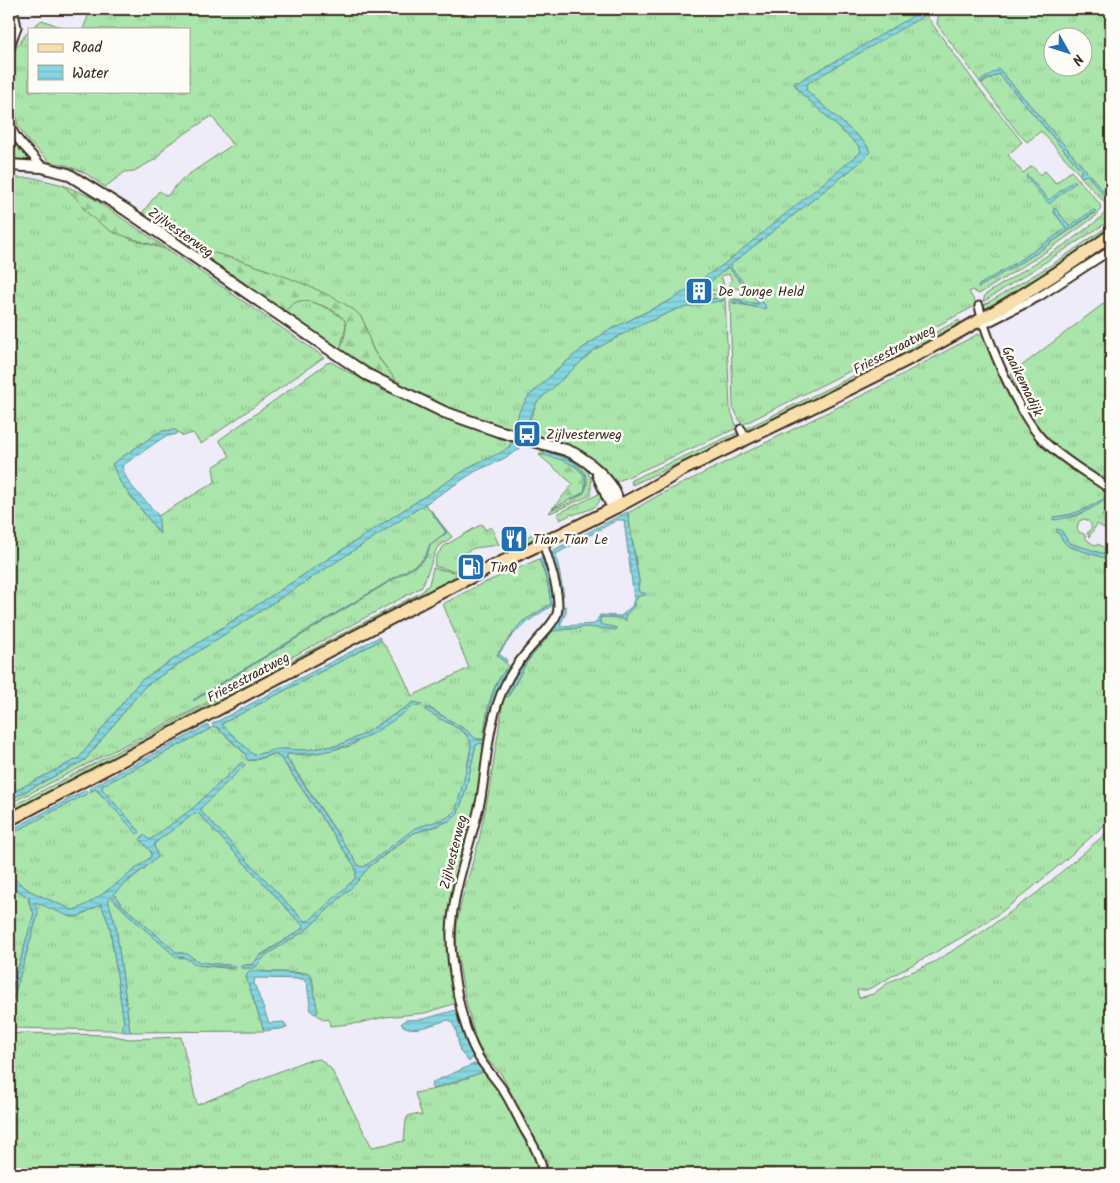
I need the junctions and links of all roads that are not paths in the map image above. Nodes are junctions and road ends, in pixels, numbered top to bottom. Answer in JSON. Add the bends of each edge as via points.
{"nodes":[{"id":1,"x":14,"y":9,"type":"edge"},
{"id":2,"x":9,"y":50,"type":"edge"},
{"id":3,"x":9,"y":119,"type":"edge"},
{"id":4,"x":9,"y":129,"type":"edge"},
{"id":5,"x":13,"y":140,"type":"edge"},
{"id":6,"x":9,"y":165,"type":"edge"},
{"id":7,"x":42,"y":167,"type":"junction"},
{"id":8,"x":1111,"y":235,"type":"edge"},
{"id":9,"x":1111,"y":250,"type":"edge"},
{"id":10,"x":979,"y":306,"type":"dead end"},
{"id":11,"x":983,"y":322,"type":"junction"},
{"id":12,"x":1111,"y":490,"type":"edge"},
{"id":13,"x":615,"y":503,"type":"junction"},
{"id":14,"x":542,"y":540,"type":"junction"},
{"id":15,"x":9,"y":820,"type":"edge"},
{"id":16,"x":543,"y":1174,"type":"edge"}],
"edges":[{"from":1,"to":2,"type":"street","via":[[17,27]]},
{"from":3,"to":4,"type":"street"},
{"from":4,"to":5,"type":"street"},
{"from":5,"to":7,"type":"street","via":[[35,157]]},
{"from":6,"to":7,"type":"main road","name":"Zijlvesterweg"},
{"from":7,"to":13,"type":"main road","name":"Zijlvesterweg","via":[[68,174],[126,210],[366,374],[470,422],[575,453],[608,481]]},
{"from":8,"to":11,"type":"main road","name":"Friesestraatweg"},
{"from":9,"to":11,"type":"street","name":"Friesestraatweg","via":[[1034,299]]},
{"from":10,"to":11,"type":"street","name":"Gaaikemadijk"},
{"from":11,"to":12,"type":"street","name":"Gaaikemadijk","via":[[1008,383],[1034,431]]},
{"from":11,"to":13,"type":"main road","name":"Friesestraatweg","via":[[890,369],[743,434],[680,472]]},
{"from":13,"to":14,"type":"main road","name":"Friesestraatweg"},
{"from":14,"to":15,"type":"main road","name":"Friesestraatweg"},
{"from":14,"to":16,"type":"street","name":"Zijlvesterweg","via":[[555,586],[556,615],[522,658],[499,698],[451,930],[459,1000],[469,1034],[480,1059],[502,1088],[538,1152]]}]}
